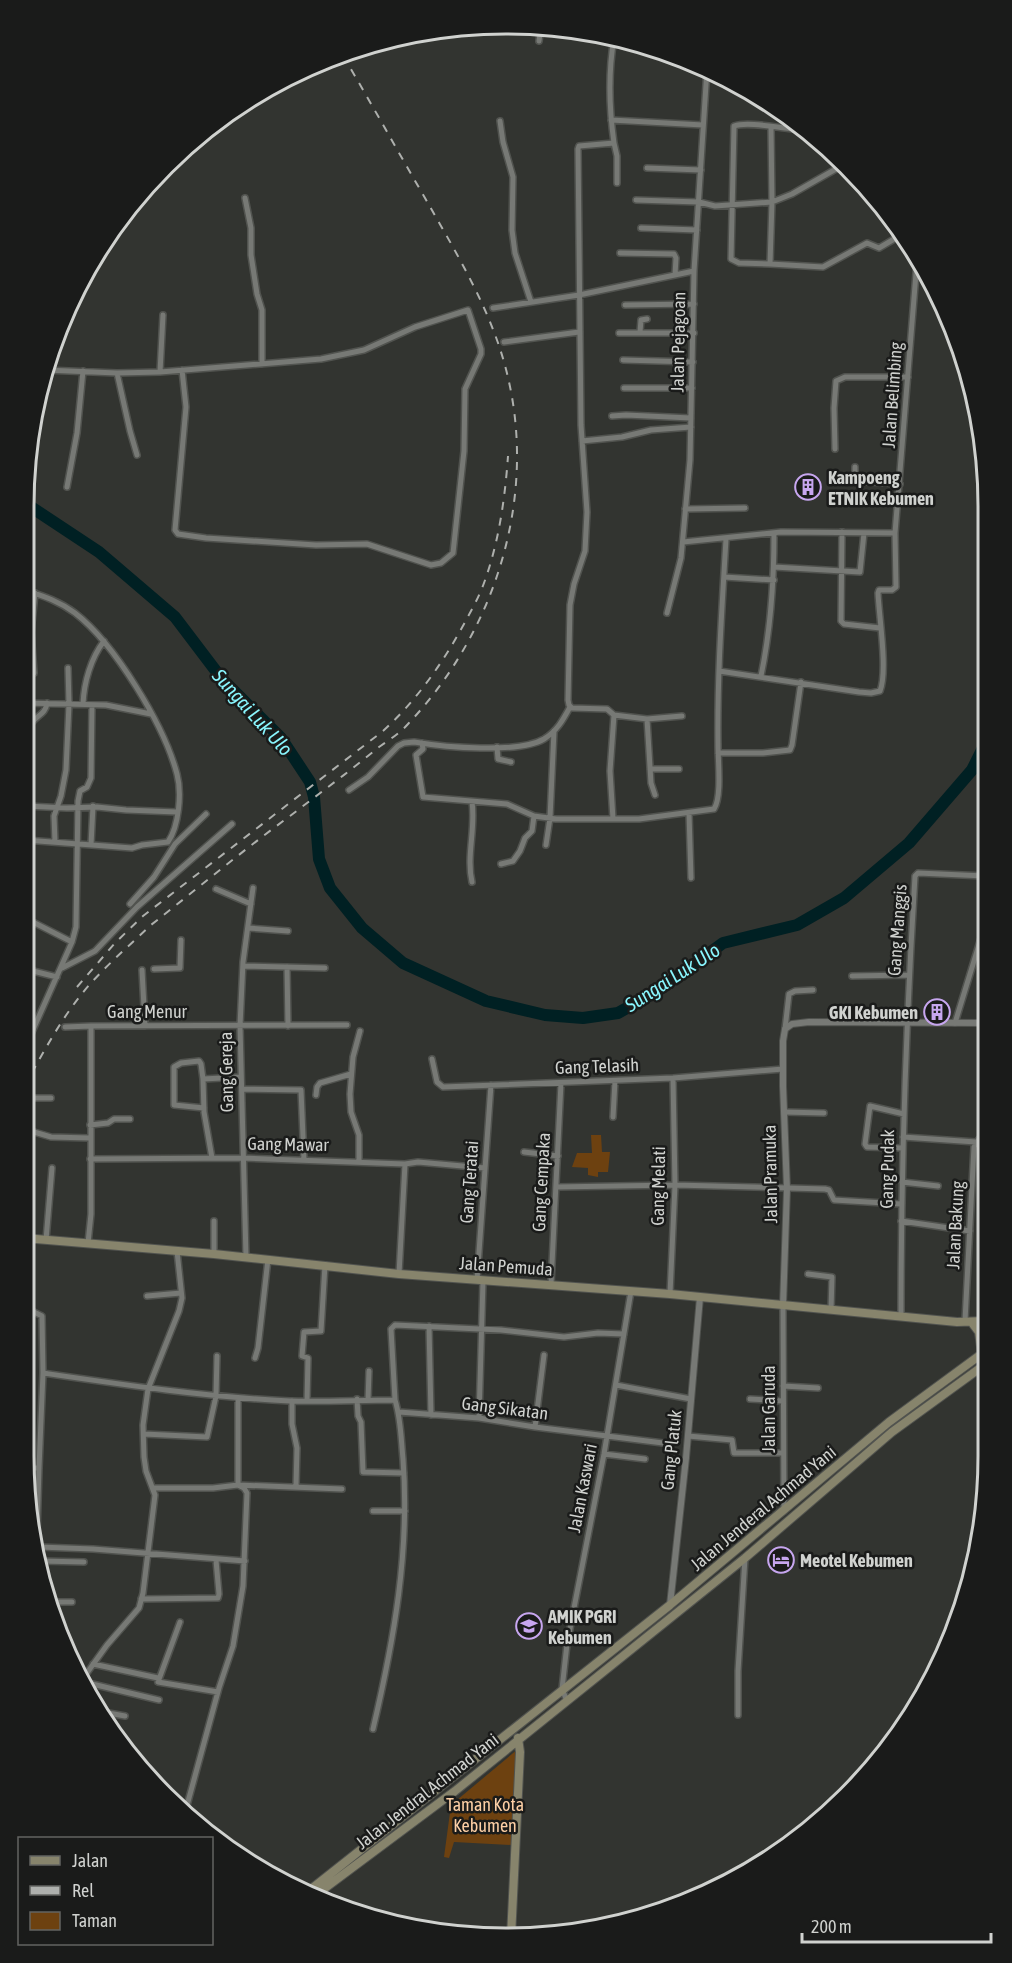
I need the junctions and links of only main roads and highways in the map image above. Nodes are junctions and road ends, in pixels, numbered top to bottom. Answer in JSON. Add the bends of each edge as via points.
{"nodes":[{"id":1,"x":34,"y":1239,"type":"edge"},
{"id":2,"x":965,"y":1322,"type":"junction"},
{"id":3,"x":978,"y":1322,"type":"edge"},
{"id":4,"x":978,"y":1331,"type":"edge"},
{"id":5,"x":978,"y":1356,"type":"edge"},
{"id":6,"x":978,"y":1370,"type":"edge"},
{"id":7,"x":514,"y":1729,"type":"junction"},
{"id":8,"x":527,"y":1734,"type":"joint"},
{"id":9,"x":519,"y":1739,"type":"junction"},
{"id":10,"x":473,"y":1762,"type":"junction"},
{"id":11,"x":479,"y":1772,"type":"junction"},
{"id":12,"x":313,"y":1887,"type":"edge"},
{"id":13,"x":321,"y":1891,"type":"edge"},
{"id":14,"x":511,"y":1928,"type":"edge"}],
"edges":[{"from":1,"to":2,"type":"main road","name":"Jalan Pemuda"},
{"from":2,"to":3,"type":"main road","name":"Jalan Pemuda"},
{"from":2,"to":4,"type":"main road"},
{"from":5,"to":7,"type":"main road","name":"Jalan Jenderal Achmad Yani","via":[[889,1422]]},
{"from":6,"to":8,"type":"main road","name":"Jalan Jenderal Achmad Yani","via":[[892,1432]]},
{"from":7,"to":9,"type":"main road"},
{"from":7,"to":10,"type":"main road","name":"Jalan Jenderal Achmad Yani"},
{"from":8,"to":9,"type":"main road","name":"Jalan Jendral Achmad Yani"},
{"from":9,"to":11,"type":"main road","name":"Jalan Jendral Achmad Yani"},
{"from":9,"to":14,"type":"main road"},
{"from":10,"to":11,"type":"main road"},
{"from":10,"to":12,"type":"main road","name":"Jalan Jenderal Achmad Yani"},
{"from":11,"to":13,"type":"main road","name":"Jalan Jendral Achmad Yani"}]}
